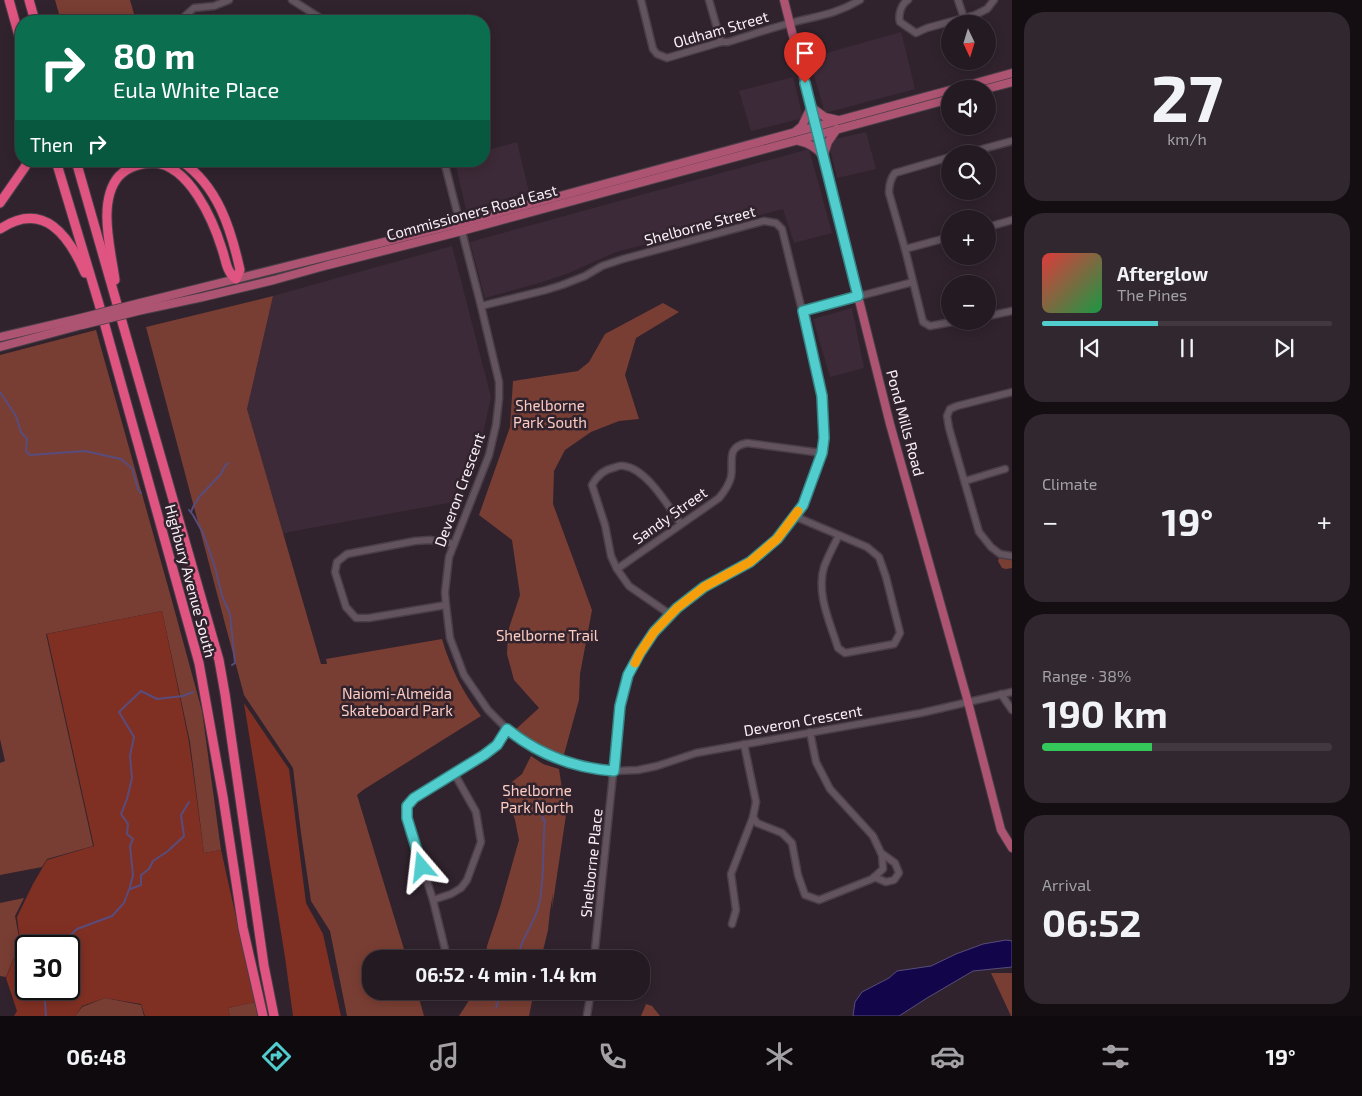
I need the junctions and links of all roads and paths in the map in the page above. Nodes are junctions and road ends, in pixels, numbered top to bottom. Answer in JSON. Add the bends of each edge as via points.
{"nodes":[{"id":1,"x":9,"y":0,"type":"edge"},
{"id":2,"x":29,"y":0,"type":"edge"},
{"id":3,"x":229,"y":0,"type":"edge"},
{"id":4,"x":292,"y":0,"type":"edge"},
{"id":5,"x":641,"y":0,"type":"edge"},
{"id":6,"x":709,"y":0,"type":"edge"},
{"id":7,"x":784,"y":0,"type":"edge"},
{"id":8,"x":860,"y":0,"type":"edge"},
{"id":9,"x":908,"y":0,"type":"edge"},
{"id":10,"x":958,"y":0,"type":"edge"},
{"id":11,"x":994,"y":0,"type":"edge"},
{"id":12,"x":33,"y":15,"type":"edge"},
{"id":13,"x":186,"y":15,"type":"edge"},
{"id":14,"x":316,"y":15,"type":"edge"},
{"id":15,"x":963,"y":15,"type":"edge"},
{"id":16,"x":975,"y":15,"type":"edge"},
{"id":17,"x":15,"y":21,"type":"edge"},
{"id":18,"x":789,"y":23,"type":"junction"},
{"id":19,"x":941,"y":24,"type":"edge"},
{"id":20,"x":721,"y":42,"type":"junction"},
{"id":21,"x":1012,"y":73,"type":"edge"},
{"id":22,"x":987,"y":80,"type":"edge"},
{"id":23,"x":1012,"y":82,"type":"edge"},
{"id":24,"x":996,"y":86,"type":"edge"},
{"id":25,"x":941,"y":92,"type":"edge"},
{"id":26,"x":941,"y":100,"type":"edge"},
{"id":27,"x":810,"y":107,"type":"junction"},
{"id":28,"x":840,"y":120,"type":"junction"},
{"id":29,"x":837,"y":129,"type":"junction"},
{"id":30,"x":816,"y":130,"type":"junction"},
{"id":31,"x":796,"y":131,"type":"junction"},
{"id":32,"x":791,"y":141,"type":"junction"},
{"id":33,"x":1012,"y":141,"type":"edge"},
{"id":34,"x":996,"y":145,"type":"edge"},
{"id":35,"x":823,"y":157,"type":"junction"},
{"id":36,"x":941,"y":160,"type":"edge"},
{"id":37,"x":25,"y":167,"type":"edge"},
{"id":38,"x":58,"y":167,"type":"edge"},
{"id":39,"x":78,"y":167,"type":"edge"},
{"id":40,"x":134,"y":167,"type":"edge"},
{"id":41,"x":170,"y":167,"type":"edge"},
{"id":42,"x":189,"y":167,"type":"edge"},
{"id":43,"x":446,"y":167,"type":"edge"},
{"id":44,"x":0,"y":203,"type":"edge"},
{"id":45,"x":1012,"y":220,"type":"edge"},
{"id":46,"x":460,"y":222,"type":"junction"},
{"id":47,"x":996,"y":225,"type":"edge"},
{"id":48,"x":0,"y":229,"type":"edge"},
{"id":49,"x":463,"y":231,"type":"junction"},
{"id":50,"x":941,"y":239,"type":"edge"},
{"id":51,"x":905,"y":249,"type":"junction"},
{"id":52,"x":236,"y":279,"type":"junction"},
{"id":53,"x":913,"y":282,"type":"junction"},
{"id":54,"x":239,"y":289,"type":"junction"},
{"id":55,"x":858,"y":296,"type":"junction"},
{"id":56,"x":116,"y":298,"type":"junction"},
{"id":57,"x":99,"y":304,"type":"junction"},
{"id":58,"x":481,"y":306,"type":"junction"},
{"id":59,"x":141,"y":307,"type":"junction"},
{"id":60,"x":803,"y":311,"type":"junction"},
{"id":61,"x":1012,"y":311,"type":"edge"},
{"id":62,"x":996,"y":314,"type":"edge"},
{"id":63,"x":81,"y":321,"type":"junction"},
{"id":64,"x":941,"y":324,"type":"edge"},
{"id":65,"x":0,"y":337,"type":"edge"},
{"id":66,"x":0,"y":347,"type":"edge"},
{"id":67,"x":1012,"y":392,"type":"edge"},
{"id":68,"x":822,"y":453,"type":"junction"},
{"id":69,"x":1005,"y":469,"type":"dead end"},
{"id":70,"x":965,"y":481,"type":"junction"},
{"id":71,"x":794,"y":516,"type":"junction"},
{"id":72,"x":681,"y":524,"type":"junction"},
{"id":73,"x":839,"y":535,"type":"junction"},
{"id":74,"x":454,"y":544,"type":"junction"},
{"id":75,"x":1012,"y":556,"type":"edge"},
{"id":76,"x":617,"y":569,"type":"junction"},
{"id":77,"x":446,"y":605,"type":"junction"},
{"id":78,"x":671,"y":615,"type":"junction"},
{"id":79,"x":1012,"y":692,"type":"edge"},
{"id":80,"x":1001,"y":694,"type":"junction"},
{"id":81,"x":968,"y":702,"type":"junction"},
{"id":82,"x":1012,"y":710,"type":"edge"},
{"id":83,"x":507,"y":729,"type":"junction"},
{"id":84,"x":810,"y":732,"type":"junction"},
{"id":85,"x":744,"y":744,"type":"junction"},
{"id":86,"x":614,"y":771,"type":"junction"},
{"id":87,"x":454,"y":773,"type":"junction"},
{"id":88,"x":753,"y":817,"type":"junction"},
{"id":89,"x":1012,"y":848,"type":"edge"},
{"id":90,"x":881,"y":853,"type":"junction"},
{"id":91,"x":874,"y":878,"type":"junction"},
{"id":92,"x":433,"y":900,"type":"junction"},
{"id":93,"x":732,"y":924,"type":"dead end"},
{"id":94,"x":445,"y":950,"type":"edge"},
{"id":95,"x":595,"y":950,"type":"edge"},
{"id":96,"x":590,"y":1000,"type":"edge"},
{"id":97,"x":588,"y":1015,"type":"edge"},
{"id":98,"x":263,"y":1016,"type":"edge"},
{"id":99,"x":274,"y":1016,"type":"edge"}],
"edges":[{"from":1,"to":17,"type":"highway"},
{"from":2,"to":12,"type":"highway"},
{"from":3,"to":13,"type":"street","via":[[214,6],[194,8]]},
{"from":4,"to":14,"type":"street"},
{"from":5,"to":20,"type":"street","name":"Oldham Street","via":[[657,54],[667,58]]},
{"from":6,"to":20,"type":"street"},
{"from":7,"to":18,"type":"main road","name":"Pond Mills Road"},
{"from":8,"to":18,"type":"street","via":[[826,15]]},
{"from":9,"to":19,"type":"street","via":[[904,2],[900,22],[916,33]]},
{"from":10,"to":15,"type":"street"},
{"from":11,"to":16,"type":"street","via":[[988,9]]},
{"from":18,"to":20,"type":"street","name":"Oldham Street"},
{"from":18,"to":27,"type":"main road","name":"Pond Mills Road"},
{"from":21,"to":22,"type":"main road"},
{"from":23,"to":24,"type":"main road"},
{"from":25,"to":28,"type":"main road","name":"Commissioners Road East"},
{"from":26,"to":29,"type":"main road","name":"Commissioners Road East"},
{"from":27,"to":28,"type":"main road","via":[[825,117]]},
{"from":27,"to":30,"type":"main road","name":"Pond Mills Road"},
{"from":27,"to":31,"type":"main road"},
{"from":28,"to":30,"type":"main road","name":"Commissioners Road East"},
{"from":29,"to":30,"type":"main road","name":"Commissioners Road East"},
{"from":29,"to":35,"type":"main road"},
{"from":30,"to":31,"type":"main road","name":"Commissioners Road East"},
{"from":30,"to":32,"type":"main road","name":"Commissioners Road East"},
{"from":30,"to":35,"type":"main road","name":"Pond Mills Road"},
{"from":31,"to":46,"type":"main road","name":"Commissioners Road East"},
{"from":32,"to":35,"type":"main road","via":[[806,142]]},
{"from":32,"to":49,"type":"main road","name":"Commissioners Road East"},
{"from":33,"to":34,"type":"street"},
{"from":35,"to":55,"type":"main road","name":"Pond Mills Road"},
{"from":36,"to":51,"type":"street","via":[[891,177],[889,193]]},
{"from":37,"to":44,"type":"highway"},
{"from":38,"to":57,"type":"highway","name":"Highbury Avenue South"},
{"from":39,"to":56,"type":"highway","name":"Highbury Avenue South"},
{"from":40,"to":56,"type":"highway","via":[[116,181],[107,205]]},
{"from":41,"to":52,"type":"highway","via":[[180,175],[203,205],[223,249],[230,274]]},
{"from":42,"to":52,"type":"highway","via":[[216,199],[223,214],[240,270]]},
{"from":43,"to":46,"type":"street","name":"Deveron Crescent"},
{"from":45,"to":47,"type":"street"},
{"from":46,"to":49,"type":"street","name":"Deveron Crescent"},
{"from":46,"to":52,"type":"main road","name":"Commissioners Road East"},
{"from":48,"to":57,"type":"highway","via":[[25,219],[40,220],[58,230],[74,250]]},
{"from":49,"to":54,"type":"main road","name":"Commissioners Road East"},
{"from":49,"to":58,"type":"street","name":"Deveron Crescent"},
{"from":50,"to":51,"type":"street"},
{"from":51,"to":53,"type":"street"},
{"from":52,"to":54,"type":"main road"},
{"from":52,"to":59,"type":"main road","name":"Commissioners Road East"},
{"from":53,"to":55,"type":"street"},
{"from":53,"to":64,"type":"street","via":[[923,322],[930,326]]},
{"from":54,"to":59,"type":"main road","name":"Commissioners Road East"},
{"from":55,"to":60,"type":"street"},
{"from":55,"to":81,"type":"main road","name":"Pond Mills Road","via":[[890,424]]},
{"from":56,"to":99,"type":"highway","name":"Highbury Avenue South","via":[[219,660]]},
{"from":57,"to":98,"type":"highway","name":"Highbury Avenue South","via":[[198,662],[243,928]]},
{"from":58,"to":60,"type":"street","name":"Shelborne Street","via":[[562,285],[623,259],[764,221],[776,223],[782,229]]},
{"from":58,"to":74,"type":"street","name":"Deveron Crescent","via":[[500,398],[489,455]]},
{"from":59,"to":63,"type":"main road","name":"Commissioners Road East","bridge":true},
{"from":60,"to":68,"type":"street","name":"Shelborne Street","via":[[822,396]]},
{"from":61,"to":62,"type":"street"},
{"from":63,"to":65,"type":"main road","name":"Commissioners Road East"},
{"from":63,"to":66,"type":"main road","name":"Commissioners Road East"},
{"from":67,"to":70,"type":"street","via":[[950,409],[947,416],[949,428]]},
{"from":68,"to":71,"type":"street","name":"Shelborne Street","via":[[803,505]]},
{"from":68,"to":72,"type":"street","name":"Sandy Street","via":[[739,444],[731,459],[731,478],[727,487],[719,498]]},
{"from":69,"to":70,"type":"street"},
{"from":70,"to":75,"type":"street","via":[[980,532],[1000,554]]},
{"from":71,"to":73,"type":"street"},
{"from":71,"to":78,"type":"street","name":"Shelborne Street","via":[[777,539],[750,562],[704,587]]},
{"from":72,"to":76,"type":"street","name":"Sandy Street"},
{"from":72,"to":76,"type":"street","via":[[657,491],[635,469],[623,465],[596,476],[592,484]]},
{"from":73,"to":73,"type":"street","via":[[867,547],[879,557],[900,633],[894,644],[845,653],[838,648],[821,593],[824,567]]},
{"from":74,"to":77,"type":"street","name":"Deveron Crescent","via":[[448,557]]},
{"from":74,"to":77,"type":"street","via":[[415,541],[347,554],[337,562],[335,572],[346,607],[356,618]]},
{"from":76,"to":78,"type":"street","via":[[629,586]]},
{"from":77,"to":83,"type":"street","name":"Deveron Crescent","via":[[450,638],[464,675],[488,710]]},
{"from":78,"to":86,"type":"street","name":"Shelborne Street","via":[[650,639],[628,675],[620,706]]},
{"from":79,"to":80,"type":"street","name":"Deveron Crescent"},
{"from":80,"to":81,"type":"street","name":"Deveron Crescent"},
{"from":80,"to":82,"type":"street"},
{"from":81,"to":84,"type":"street","name":"Deveron Crescent"},
{"from":81,"to":89,"type":"main road","name":"Pond Mills Road","via":[[1001,830]]},
{"from":83,"to":86,"type":"street","name":"Deveron Crescent","via":[[551,758],[586,768]]},
{"from":83,"to":87,"type":"street","via":[[497,745]]},
{"from":84,"to":85,"type":"street","name":"Deveron Crescent"},
{"from":84,"to":90,"type":"street","via":[[816,762],[830,789],[872,836]]},
{"from":85,"to":86,"type":"street","name":"Deveron Crescent","via":[[696,753],[658,766]]},
{"from":85,"to":88,"type":"street","via":[[756,802]]},
{"from":86,"to":95,"type":"street","name":"Shelborne Place"},
{"from":87,"to":92,"type":"street","via":[[414,798],[407,806],[407,818]]},
{"from":87,"to":92,"type":"street","via":[[476,812],[481,842],[461,888]]},
{"from":88,"to":91,"type":"street","via":[[756,823],[782,833],[792,844],[805,895],[819,900]]},
{"from":88,"to":93,"type":"street","via":[[731,874],[736,910]]},
{"from":90,"to":91,"type":"street","via":[[883,869]]},
{"from":90,"to":91,"type":"street","via":[[895,863],[899,873],[894,880],[886,882]]},
{"from":92,"to":94,"type":"street"},
{"from":96,"to":97,"type":"street"}]}
